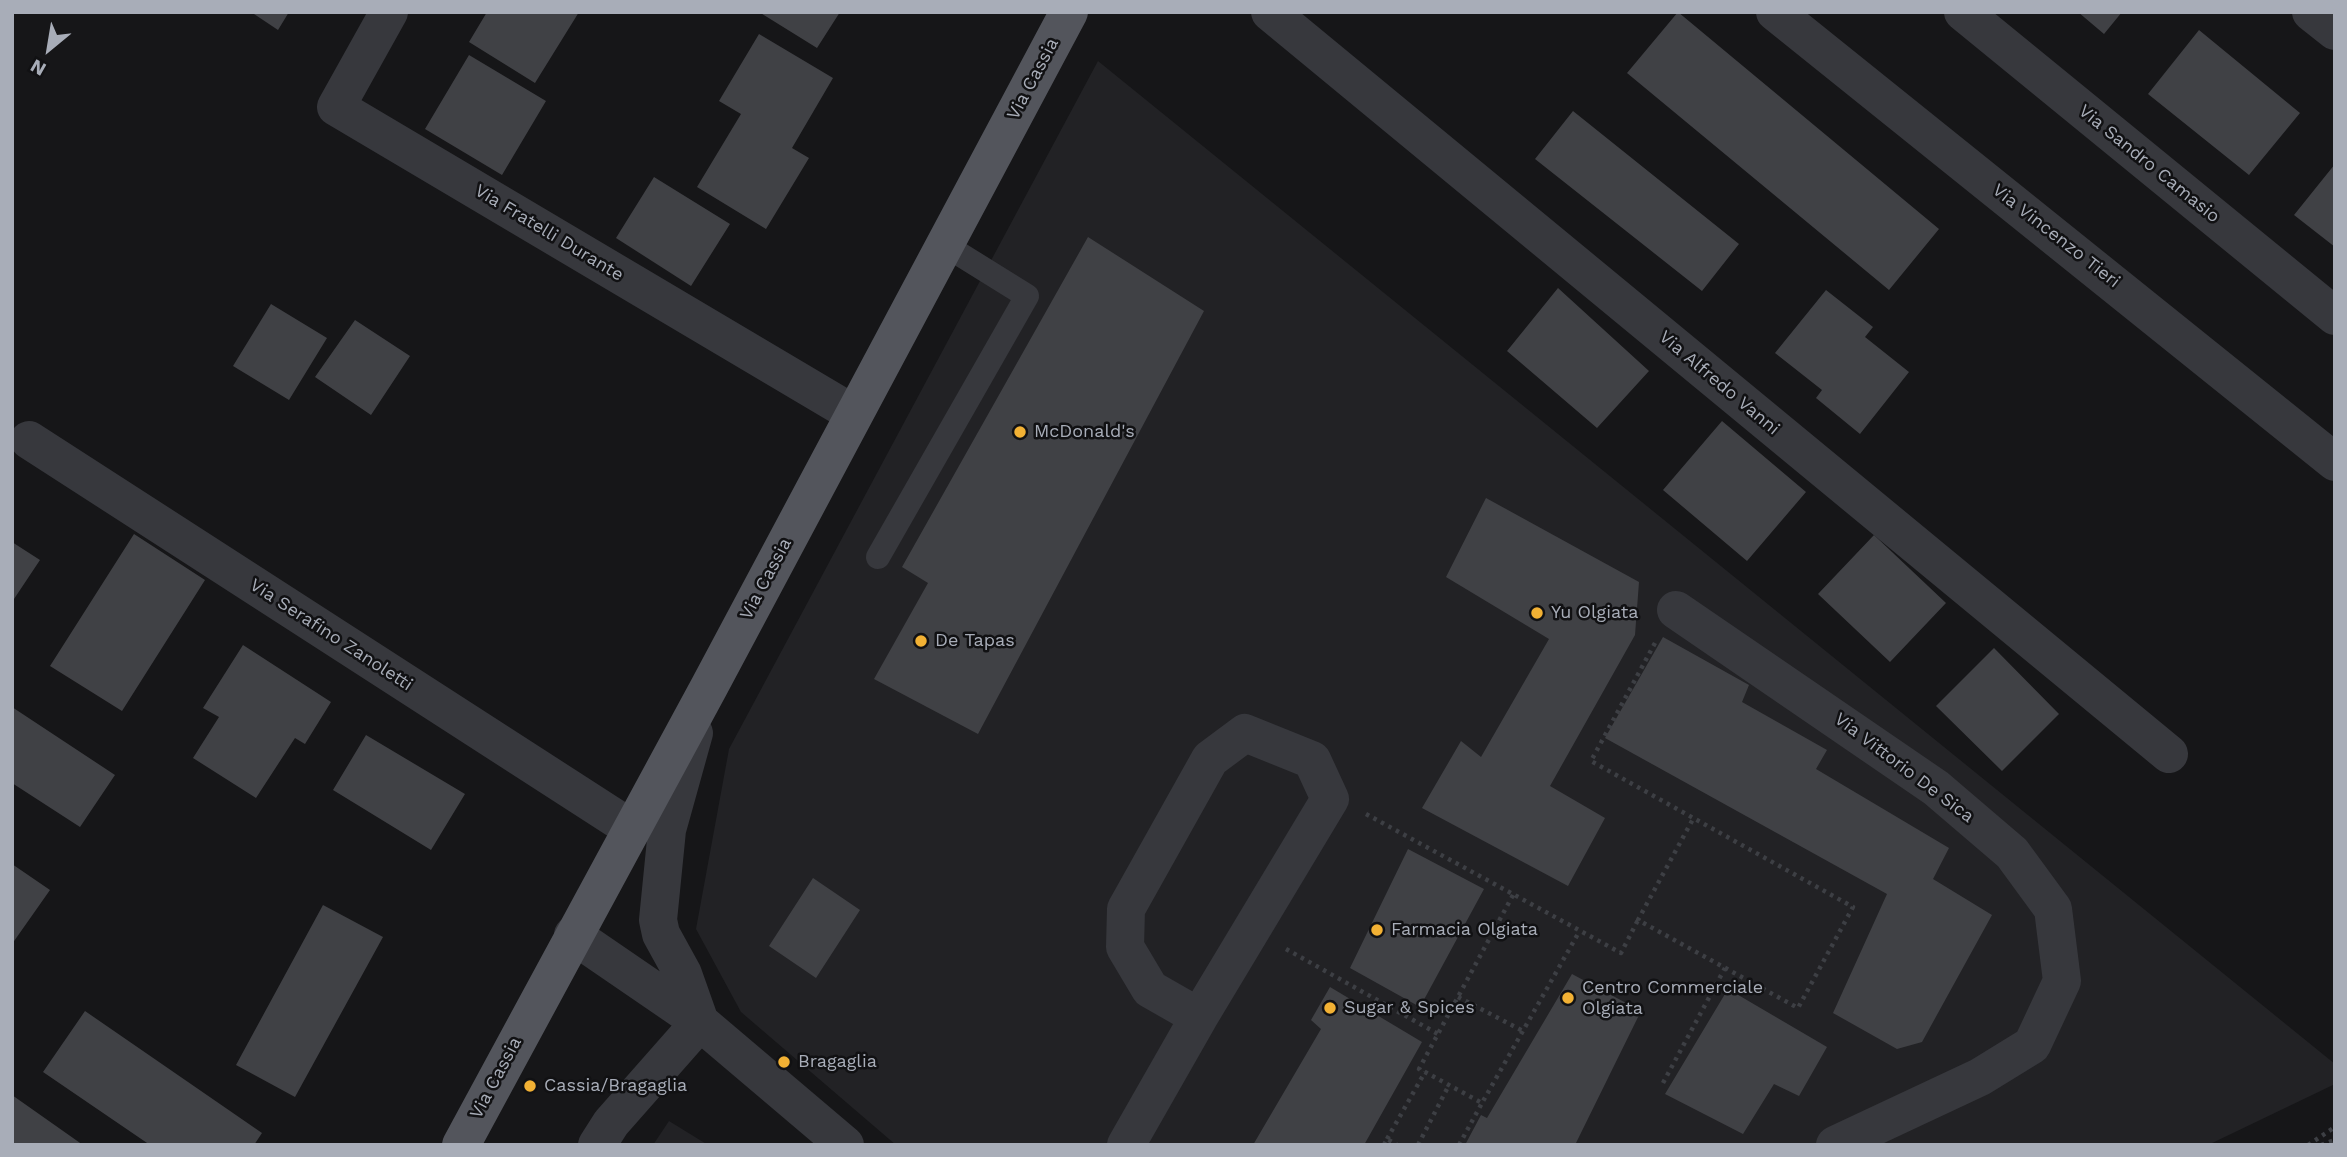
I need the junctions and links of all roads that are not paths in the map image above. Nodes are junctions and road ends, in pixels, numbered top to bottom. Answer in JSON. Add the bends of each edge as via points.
{"nodes":[{"id":1,"x":389,"y":12,"type":"edge"},
{"id":2,"x":1069,"y":12,"type":"edge"},
{"id":3,"x":1270,"y":12,"type":"edge"},
{"id":4,"x":1775,"y":12,"type":"edge"},
{"id":5,"x":1963,"y":12,"type":"edge"},
{"id":6,"x":2311,"y":12,"type":"edge"},
{"id":7,"x":2335,"y":31,"type":"edge"},
{"id":8,"x":945,"y":245,"type":"junction"},
{"id":9,"x":2335,"y":316,"type":"edge"},
{"id":10,"x":855,"y":414,"type":"junction"},
{"id":11,"x":29,"y":440,"type":"dead end"},
{"id":12,"x":2335,"y":462,"type":"edge"},
{"id":13,"x":878,"y":557,"type":"dead end"},
{"id":14,"x":1676,"y":610,"type":"road end"},
{"id":15,"x":709,"y":687,"type":"junction"},
{"id":16,"x":2169,"y":754,"type":"dead end"},
{"id":17,"x":632,"y":830,"type":"junction"},
{"id":18,"x":573,"y":935,"type":"junction"},
{"id":19,"x":1199,"y":1017,"type":"junction"},
{"id":20,"x":700,"y":1022,"type":"junction"},
{"id":21,"x":838,"y":1142,"type":"edge"},
{"id":22,"x":461,"y":1145,"type":"edge"},
{"id":23,"x":597,"y":1145,"type":"edge"},
{"id":24,"x":1126,"y":1145,"type":"edge"},
{"id":25,"x":1835,"y":1145,"type":"edge"}],
"edges":[{"from":1,"to":10,"type":"street","name":"Via Fratelli Durante","via":[[336,107]]},
{"from":2,"to":8,"type":"main road","name":"Via Cassia"},
{"from":3,"to":16,"type":"street","name":"Via Alfredo Vanni"},
{"from":4,"to":12,"type":"street","name":"Via Vincenzo Tieri"},
{"from":5,"to":9,"type":"street","name":"Via Sandro Camasio"},
{"from":6,"to":7,"type":"street"},
{"from":8,"to":10,"type":"main road","name":"Via Cassia"},
{"from":8,"to":13,"type":"lane","via":[[1027,296]]},
{"from":10,"to":15,"type":"main road","name":"Via Cassia"},
{"from":11,"to":17,"type":"street","name":"Via Serafino Zanoletti"},
{"from":14,"to":25,"type":"street","name":"Via Vittorio De Sica","via":[[1936,788],[2012,853],[2053,909],[2062,981],[2032,1045],[1980,1077]]},
{"from":15,"to":17,"type":"main road","name":"Via Cassia"},
{"from":15,"to":20,"type":"street","via":[[673,804],[659,893],[660,934],[683,974]]},
{"from":17,"to":18,"type":"main road","name":"Via Cassia"},
{"from":18,"to":20,"type":"street"},
{"from":18,"to":22,"type":"main road","name":"Via Cassia"},
{"from":19,"to":19,"type":"street","via":[[1330,799],[1312,760],[1245,733],[1210,759],[1126,909],[1125,947],[1150,989]]},
{"from":19,"to":24,"type":"street"},
{"from":20,"to":21,"type":"street"},
{"from":20,"to":23,"type":"street"}]}
